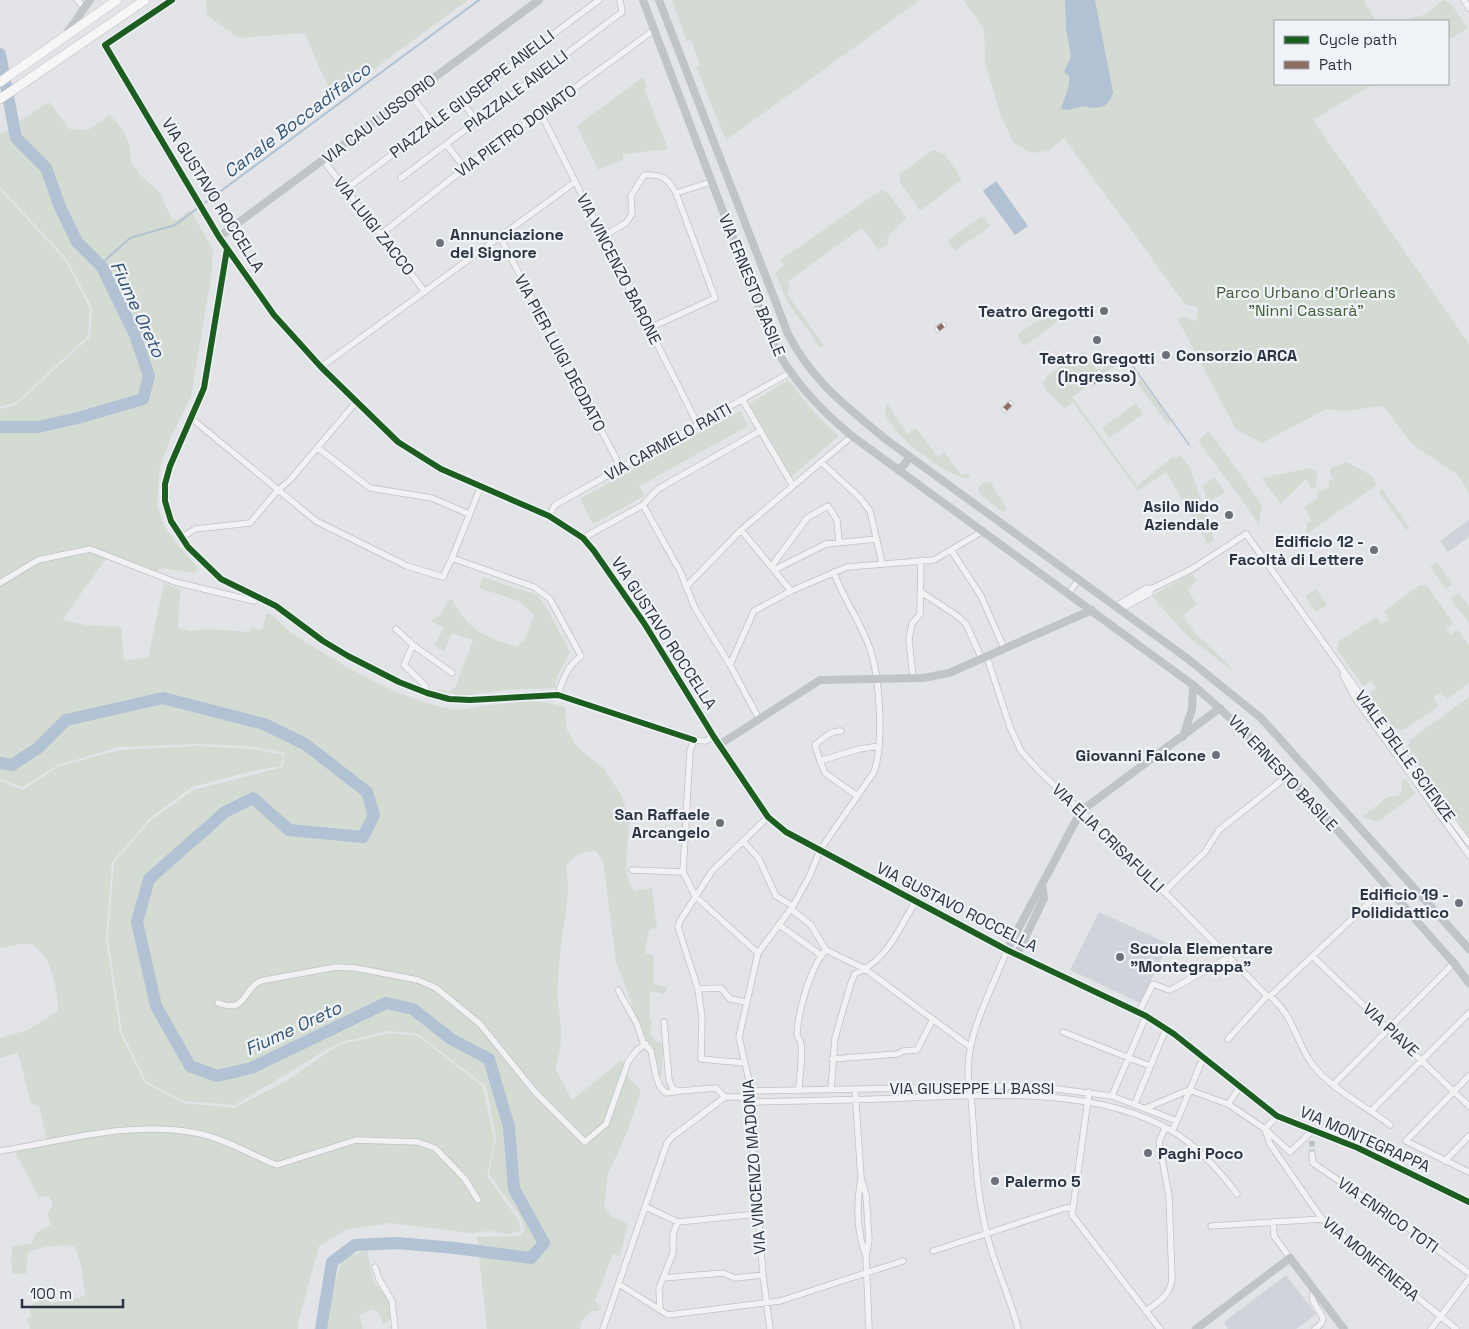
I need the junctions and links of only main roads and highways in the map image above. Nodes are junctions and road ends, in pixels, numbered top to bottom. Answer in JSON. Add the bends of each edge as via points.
{"nodes":[{"id":1,"x":117,"y":0,"type":"edge"},
{"id":2,"x":144,"y":0,"type":"edge"},
{"id":3,"x":0,"y":82,"type":"edge"},
{"id":4,"x":0,"y":100,"type":"edge"}],
"edges":[{"from":1,"to":3,"type":"main road"},
{"from":2,"to":4,"type":"main road"}]}
